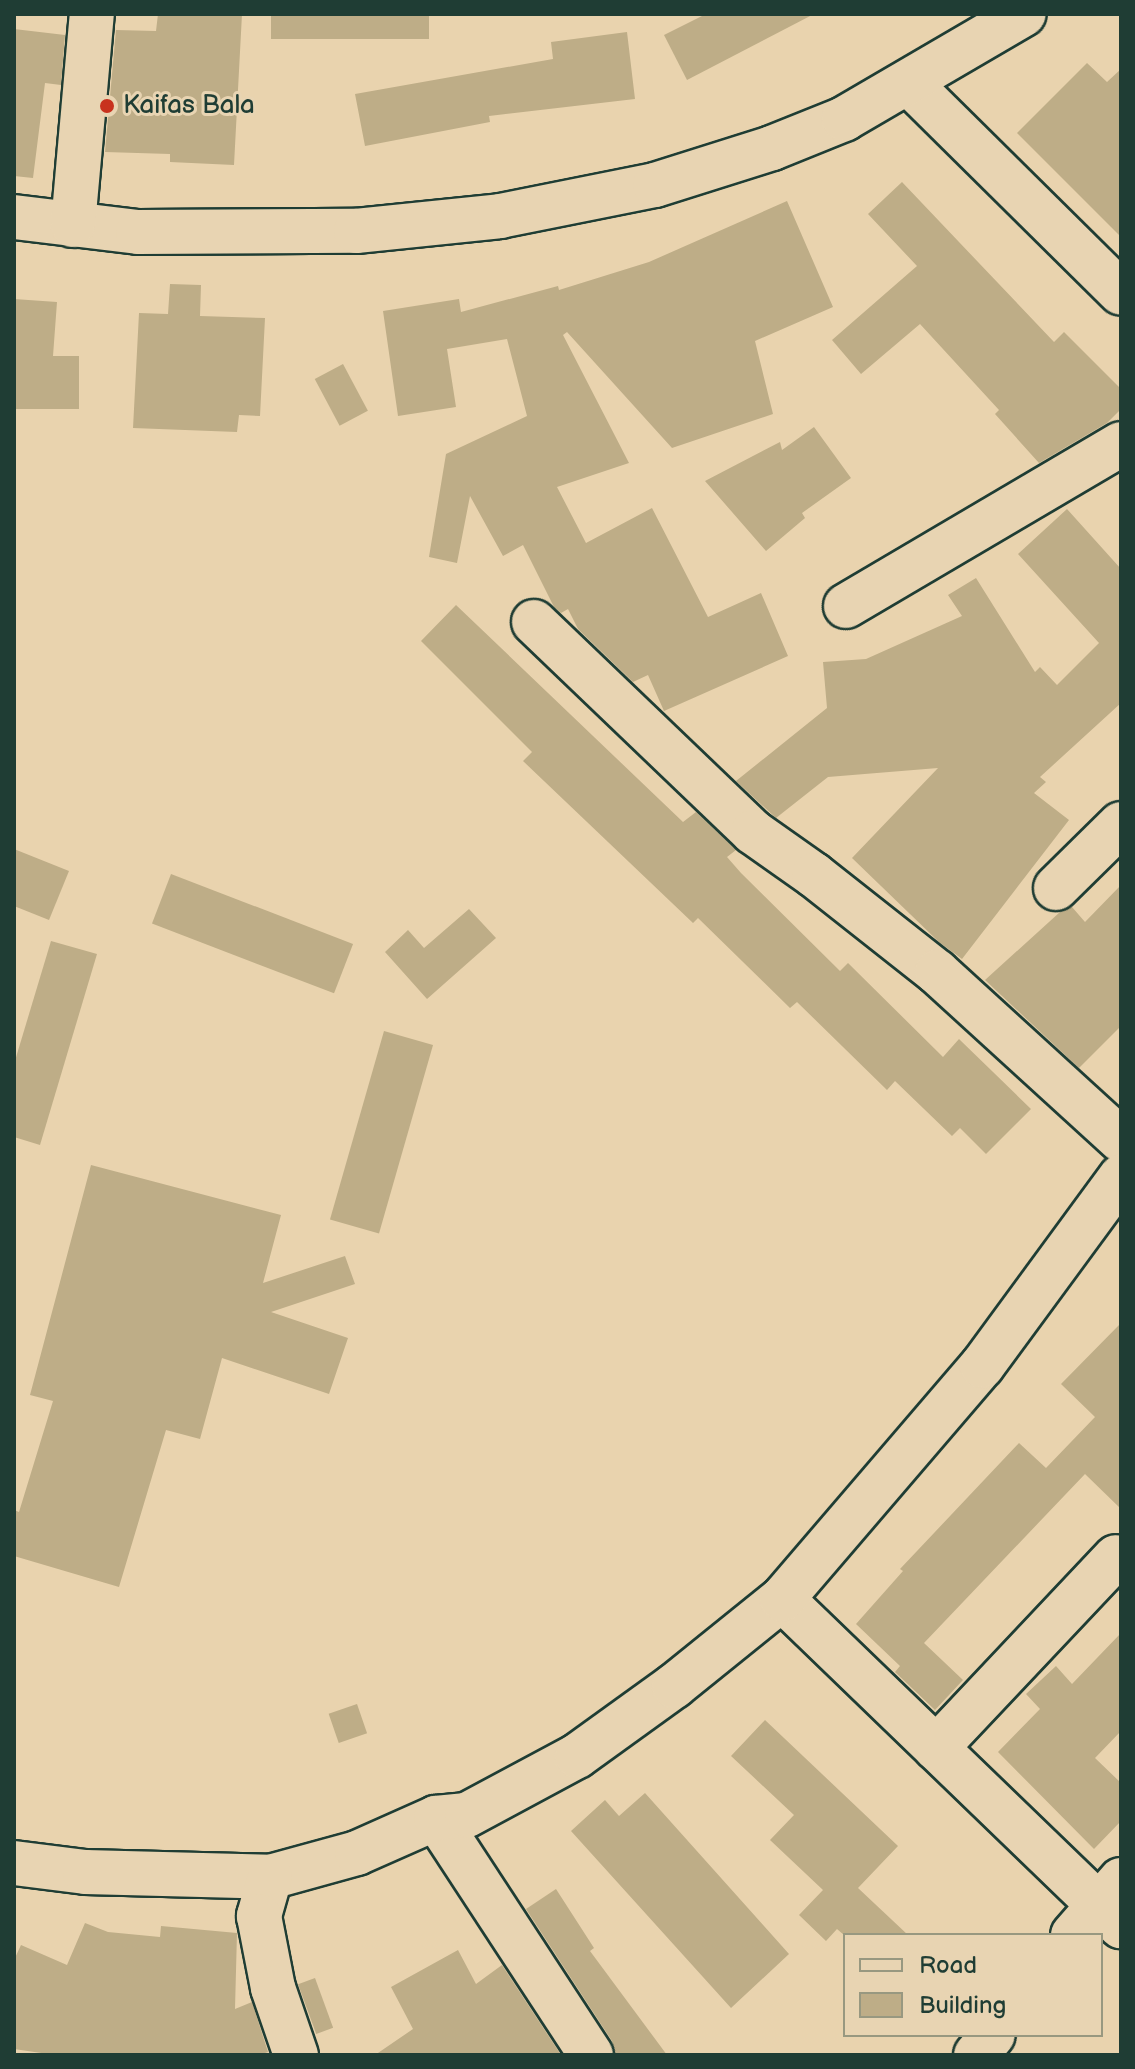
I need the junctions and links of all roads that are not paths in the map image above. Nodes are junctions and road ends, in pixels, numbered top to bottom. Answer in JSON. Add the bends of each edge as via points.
{"nodes":[{"id":1,"x":92,"y":14,"type":"edge"},
{"id":2,"x":1024,"y":14,"type":"edge"},
{"id":3,"x":909,"y":83,"type":"junction"},
{"id":4,"x":14,"y":217,"type":"edge"},
{"id":5,"x":73,"y":225,"type":"junction"},
{"id":6,"x":1118,"y":285,"type":"edge"},
{"id":7,"x":1121,"y":444,"type":"edge"},
{"id":8,"x":846,"y":606,"type":"dead end"},
{"id":9,"x":534,"y":622,"type":"dead end"},
{"id":10,"x":1121,"y":824,"type":"edge"},
{"id":11,"x":1056,"y":888,"type":"dead end"},
{"id":12,"x":1121,"y":1140,"type":"edge"},
{"id":13,"x":1121,"y":1177,"type":"edge"},
{"id":14,"x":1116,"y":1557,"type":"dead end"},
{"id":15,"x":782,"y":1599,"type":"junction"},
{"id":16,"x":936,"y":1748,"type":"junction"},
{"id":17,"x":436,"y":1818,"type":"junction"},
{"id":18,"x":14,"y":1863,"type":"edge"},
{"id":19,"x":270,"y":1877,"type":"junction"},
{"id":20,"x":1103,"y":1911,"type":"edge"},
{"id":21,"x":991,"y":2037,"type":"edge"},
{"id":22,"x":296,"y":2055,"type":"edge"},
{"id":23,"x":591,"y":2055,"type":"edge"},
{"id":24,"x":976,"y":2055,"type":"edge"}],
"edges":[{"from":1,"to":5,"type":"street"},
{"from":2,"to":3,"type":"street"},
{"from":3,"to":5,"type":"street","via":[[844,119],[772,148],[655,185],[500,216],[356,231],[138,232]]},
{"from":3,"to":6,"type":"street"},
{"from":4,"to":5,"type":"street"},
{"from":7,"to":8,"type":"street"},
{"from":9,"to":12,"type":"street","via":[[753,832],[937,972]]},
{"from":10,"to":11,"type":"street"},
{"from":13,"to":15,"type":"street","via":[[982,1366]]},
{"from":14,"to":16,"type":"street"},
{"from":15,"to":16,"type":"street"},
{"from":15,"to":17,"type":"street","via":[[577,1756],[467,1815]]},
{"from":16,"to":20,"type":"street"},
{"from":17,"to":19,"type":"street","via":[[357,1853]]},
{"from":17,"to":23,"type":"street"},
{"from":18,"to":19,"type":"street","via":[[85,1872]]},
{"from":19,"to":22,"type":"street","via":[[259,1916],[273,1988]]},
{"from":21,"to":24,"type":"street"}]}
